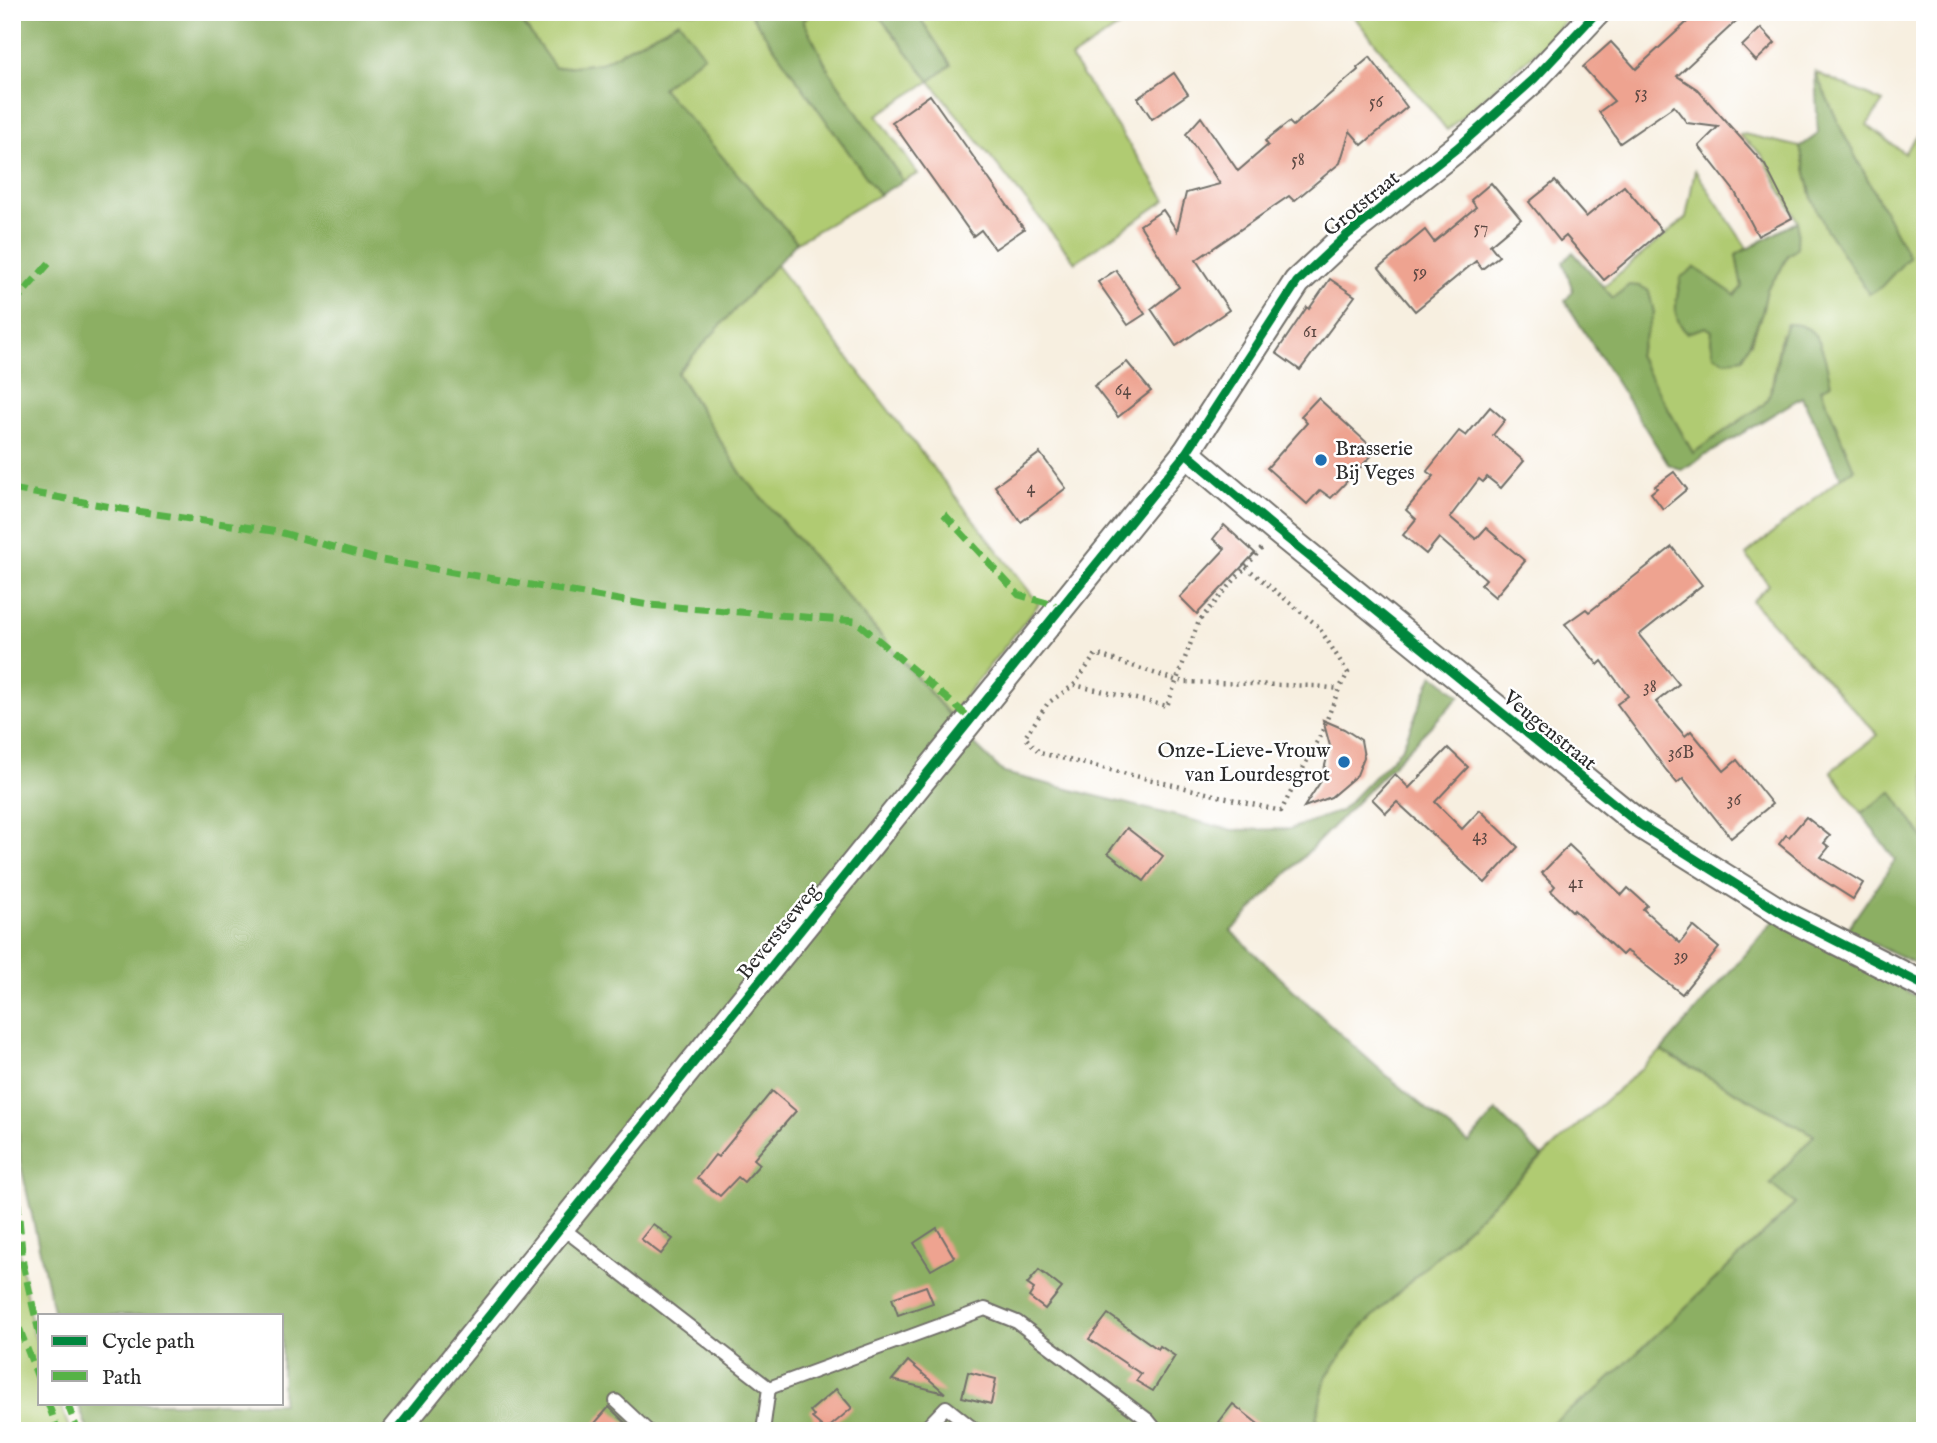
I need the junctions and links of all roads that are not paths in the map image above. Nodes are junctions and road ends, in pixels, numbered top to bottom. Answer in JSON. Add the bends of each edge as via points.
{"nodes":[{"id":1,"x":1597,"y":12,"type":"edge"},
{"id":2,"x":1186,"y":453,"type":"junction"},
{"id":3,"x":1925,"y":986,"type":"edge"},
{"id":4,"x":561,"y":1227,"type":"junction"},
{"id":5,"x":769,"y":1388,"type":"junction"},
{"id":6,"x":616,"y":1401,"type":"dead end"},
{"id":7,"x":396,"y":1431,"type":"edge"},
{"id":8,"x":648,"y":1431,"type":"edge"},
{"id":9,"x":763,"y":1431,"type":"edge"},
{"id":10,"x":923,"y":1431,"type":"edge"},
{"id":11,"x":975,"y":1431,"type":"edge"},
{"id":12,"x":1157,"y":1431,"type":"edge"}],
"edges":[{"from":1,"to":2,"type":"street","name":"Grotstraat","via":[[1534,79],[1297,282]]},
{"from":2,"to":3,"type":"street","name":"Veugenstraat","via":[[1639,824],[1785,915]]},
{"from":2,"to":4,"type":"street","name":"Beverstseweg"},
{"from":4,"to":5,"type":"lane"},
{"from":4,"to":7,"type":"street","name":"Beverstseweg"},
{"from":5,"to":9,"type":"lane"},
{"from":5,"to":12,"type":"lane","via":[[985,1310],[1017,1321]]},
{"from":6,"to":8,"type":"lane"},
{"from":10,"to":11,"type":"lane","via":[[946,1407]]}]}
